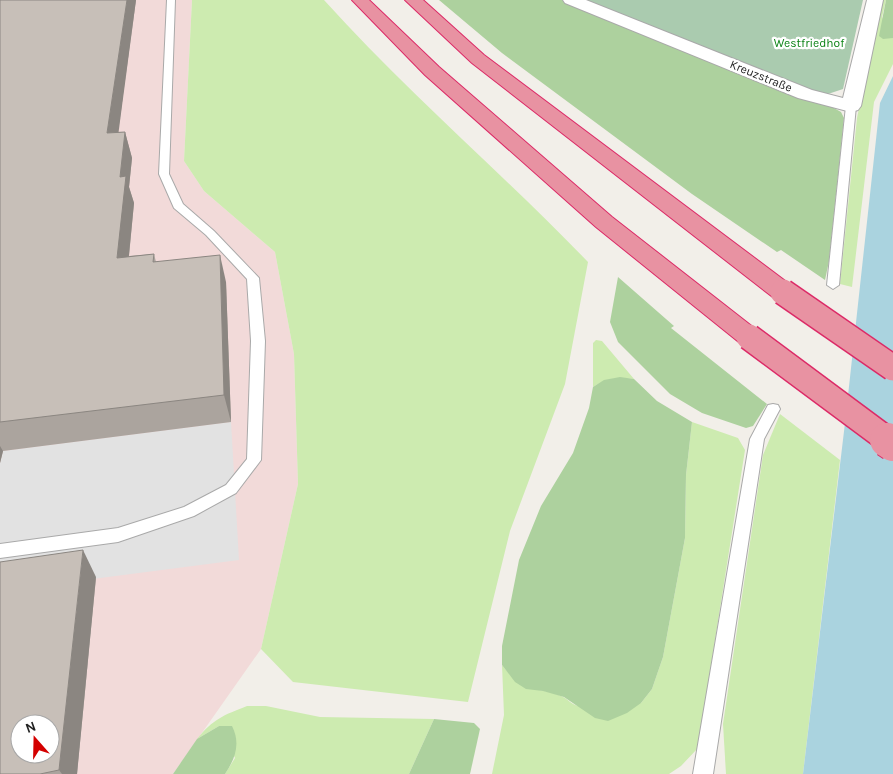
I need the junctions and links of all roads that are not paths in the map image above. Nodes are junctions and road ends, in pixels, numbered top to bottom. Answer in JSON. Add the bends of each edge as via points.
{"nodes":[{"id":1,"x":171,"y":0,"type":"edge"},
{"id":2,"x":360,"y":0,"type":"edge"},
{"id":3,"x":413,"y":0,"type":"edge"},
{"id":4,"x":571,"y":0,"type":"edge"},
{"id":5,"x":874,"y":0,"type":"edge"},
{"id":6,"x":851,"y":106,"type":"junction"},
{"id":7,"x":833,"y":285,"type":"dead end"},
{"id":8,"x":893,"y":368,"type":"edge"},
{"id":9,"x":773,"y":409,"type":"dead end"},
{"id":10,"x":893,"y":444,"type":"edge"},
{"id":11,"x":0,"y":551,"type":"edge"},
{"id":12,"x":703,"y":774,"type":"edge"}],
"edges":[{"from":1,"to":11,"type":"lane","via":[[164,174],[178,206],[210,233],[253,278],[258,341],[254,460],[231,489],[189,512],[118,535]]},
{"from":2,"to":10,"type":"highway","bridge":true,"via":[[432,71],[604,222],[749,337]]},
{"from":3,"to":8,"type":"highway","bridge":true,"via":[[478,58],[783,292]]},
{"from":4,"to":6,"type":"street","name":"Kreuzstraße","via":[[805,94]]},
{"from":5,"to":6,"type":"street"},
{"from":6,"to":7,"type":"lane"},
{"from":9,"to":12,"type":"lane","via":[[757,439]]}]}
